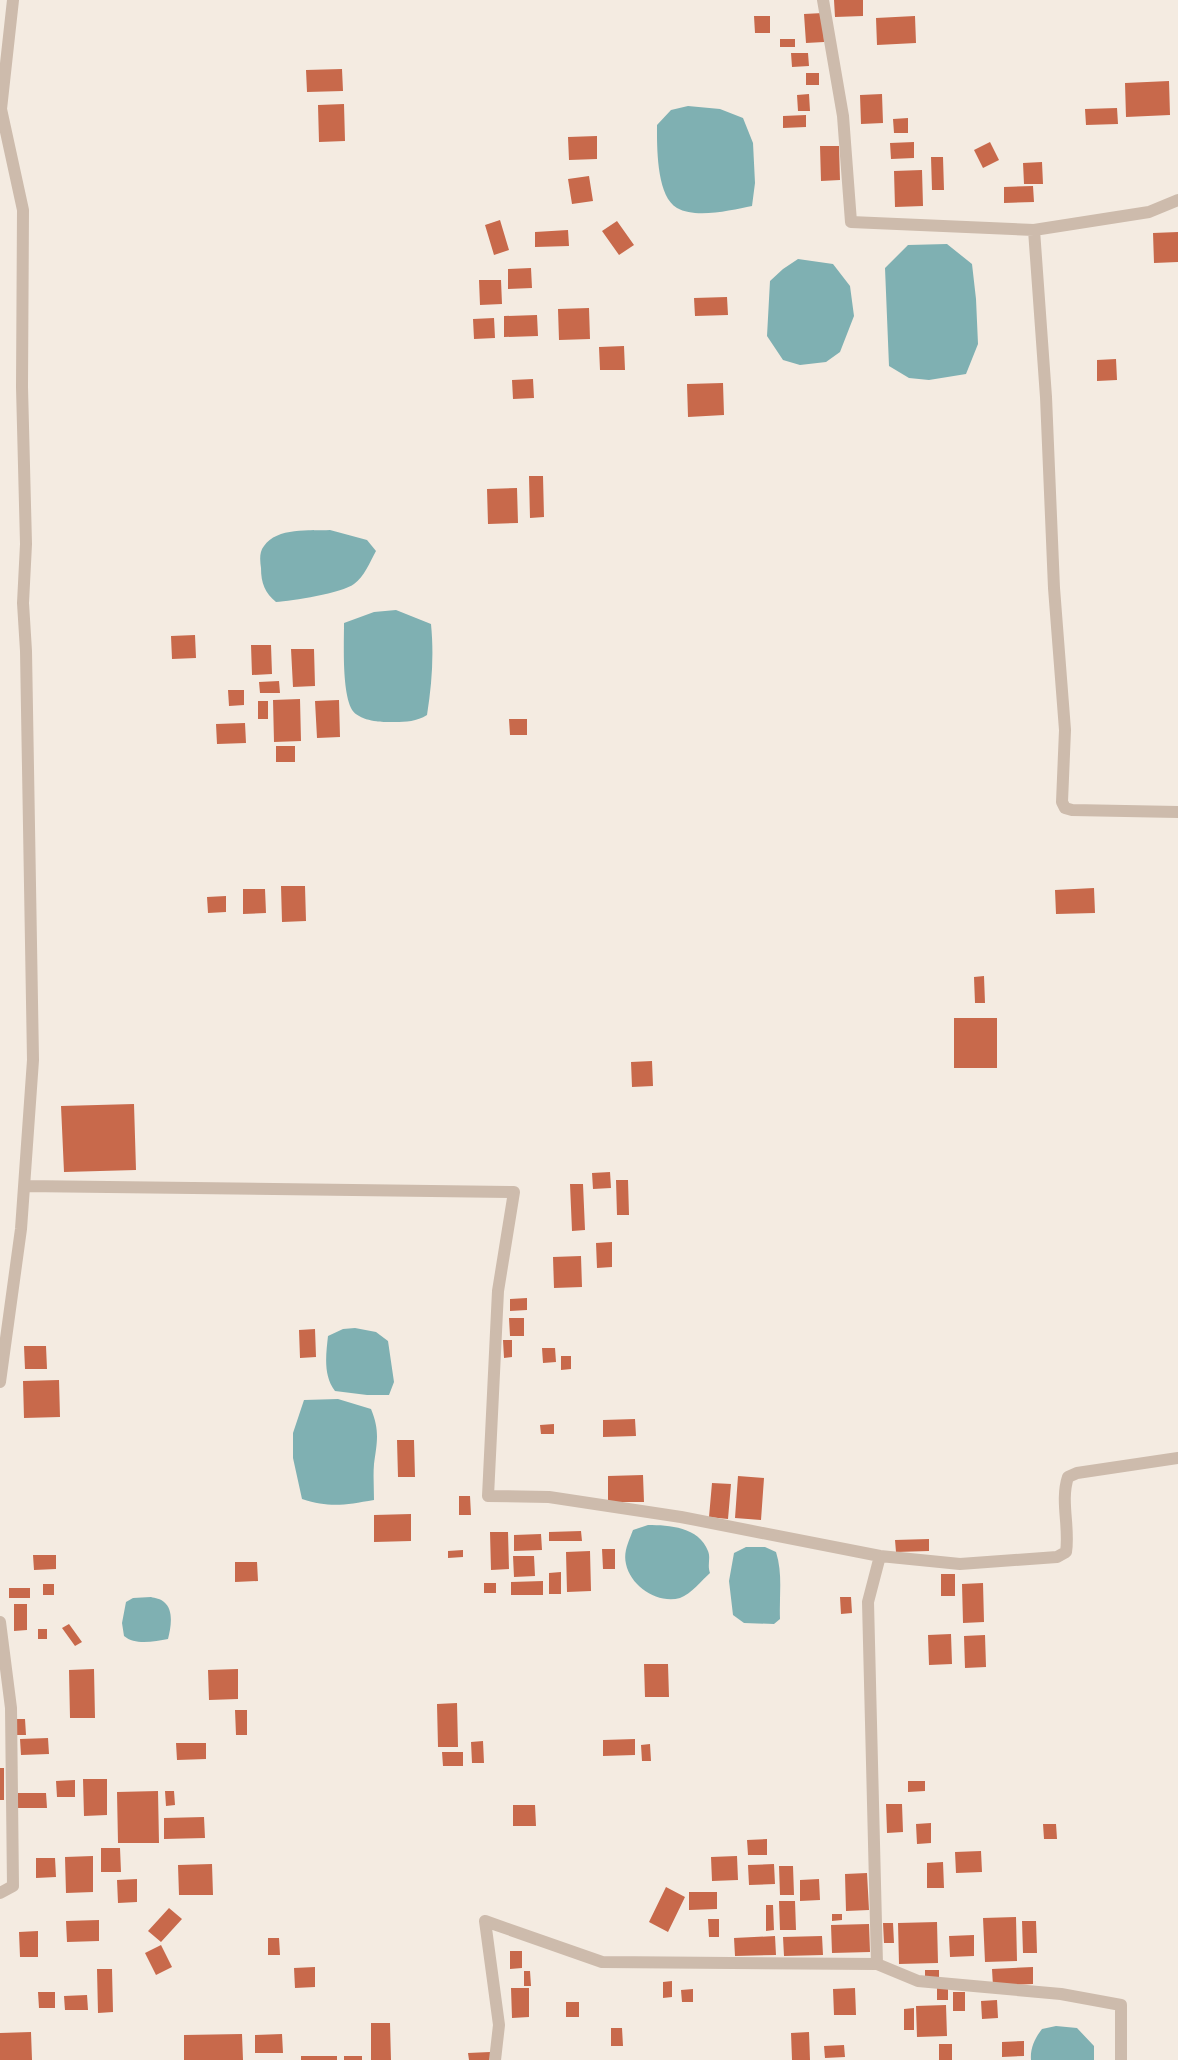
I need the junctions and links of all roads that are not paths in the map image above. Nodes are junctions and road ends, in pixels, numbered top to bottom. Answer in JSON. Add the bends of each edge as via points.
{"nodes":[{"id":1,"x":13,"y":0,"type":"edge"},
{"id":2,"x":824,"y":0,"type":"edge"},
{"id":3,"x":1178,"y":200,"type":"edge"},
{"id":4,"x":1034,"y":230,"type":"junction"},
{"id":5,"x":1178,"y":812,"type":"edge"},
{"id":6,"x":24,"y":1186,"type":"junction"},
{"id":7,"x":0,"y":1382,"type":"edge"},
{"id":8,"x":1178,"y":1458,"type":"edge"},
{"id":9,"x":880,"y":1556,"type":"junction"},
{"id":10,"x":0,"y":1622,"type":"edge"},
{"id":11,"x":0,"y":1893,"type":"edge"},
{"id":12,"x":877,"y":1964,"type":"junction"},
{"id":13,"x":495,"y":2060,"type":"edge"},
{"id":14,"x":1121,"y":2060,"type":"edge"}],
"edges":[{"from":1,"to":6,"type":"street","via":[[1,109],[23,210],[22,387],[26,544],[23,603],[33,1060]]},
{"from":2,"to":4,"type":"street","via":[[843,116],[851,222]]},
{"from":3,"to":4,"type":"street","via":[[1149,212]]},
{"from":4,"to":5,"type":"street","via":[[1065,730],[1062,802],[1065,808],[1072,810]]},
{"from":6,"to":7,"type":"street"},
{"from":6,"to":9,"type":"street","via":[[514,1192],[498,1292],[488,1496],[548,1497],[681,1517]]},
{"from":8,"to":9,"type":"street","via":[[1068,1477],[1065,1487],[1066,1552],[1057,1557],[960,1564]]},
{"from":9,"to":12,"type":"street","via":[[868,1602]]},
{"from":10,"to":11,"type":"street","via":[[11,1708],[13,1886]]},
{"from":12,"to":13,"type":"street","via":[[602,1962],[485,1921],[499,2025]]},
{"from":12,"to":14,"type":"street","via":[[918,1981],[1061,1994],[1121,2005]]}]}
